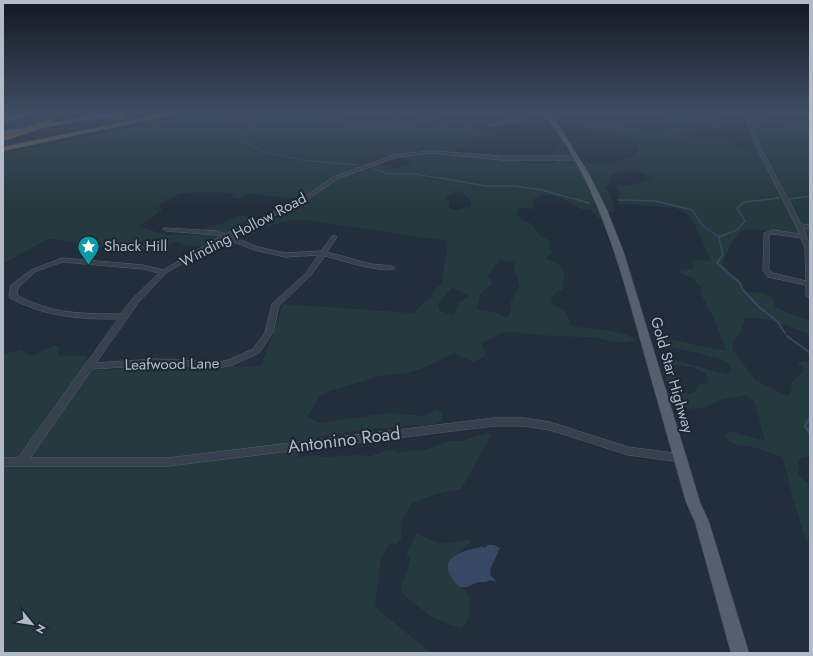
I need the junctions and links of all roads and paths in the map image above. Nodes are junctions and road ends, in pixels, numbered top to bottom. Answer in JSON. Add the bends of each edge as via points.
{"nodes":[{"id":1,"x":26,"y":145,"type":"edge"},
{"id":2,"x":567,"y":145,"type":"edge"},
{"id":3,"x":757,"y":145,"type":"edge"},
{"id":4,"x":3,"y":149,"type":"edge"},
{"id":5,"x":575,"y":158,"type":"junction"},
{"id":6,"x":800,"y":226,"type":"junction"},
{"id":7,"x":810,"y":227,"type":"edge"},
{"id":8,"x":166,"y":229,"type":"dead end"},
{"id":9,"x":226,"y":236,"type":"junction"},
{"id":10,"x":804,"y":236,"type":"junction"},
{"id":11,"x":334,"y":237,"type":"dead end"},
{"id":12,"x":322,"y":253,"type":"junction"},
{"id":13,"x":392,"y":268,"type":"dead end"},
{"id":14,"x":164,"y":272,"type":"junction"},
{"id":15,"x":809,"y":284,"type":"junction"},
{"id":16,"x":810,"y":296,"type":"edge"},
{"id":17,"x":123,"y":317,"type":"junction"},
{"id":18,"x":89,"y":366,"type":"junction"},
{"id":19,"x":681,"y":458,"type":"junction"},
{"id":20,"x":3,"y":462,"type":"edge"},
{"id":21,"x":22,"y":462,"type":"junction"},
{"id":22,"x":740,"y":653,"type":"edge"}],
"edges":[{"from":1,"to":4,"type":"highway"},
{"from":2,"to":5,"type":"main road","name":"Gold Star Highway"},
{"from":3,"to":6,"type":"street"},
{"from":5,"to":9,"type":"street","name":"Winding Hollow Road","via":[[503,158],[431,152],[396,156],[342,174],[328,181],[302,201]]},
{"from":5,"to":19,"type":"main road","name":"Gold Star Highway","via":[[597,198],[620,253]]},
{"from":6,"to":7,"type":"street"},
{"from":6,"to":10,"type":"street"},
{"from":8,"to":9,"type":"street","via":[[218,233]]},
{"from":9,"to":12,"type":"street","via":[[256,249],[285,255]]},
{"from":9,"to":14,"type":"street","name":"Winding Hollow Road"},
{"from":10,"to":15,"type":"street","via":[[808,248]]},
{"from":10,"to":15,"type":"street","via":[[773,232],[766,234],[766,270],[771,275]]},
{"from":11,"to":12,"type":"street","name":"Leafwood Lane"},
{"from":12,"to":13,"type":"street","via":[[372,266]]},
{"from":12,"to":18,"type":"street","name":"Leafwood Lane","via":[[309,274],[278,302],[269,332],[256,352],[219,365],[155,362]]},
{"from":14,"to":17,"type":"street","name":"Winding Hollow Road"},
{"from":14,"to":17,"type":"street","via":[[143,267],[62,260],[33,271],[14,287],[13,296],[52,313]]},
{"from":15,"to":16,"type":"street"},
{"from":17,"to":18,"type":"street","name":"Winding Hollow Road"},
{"from":18,"to":21,"type":"street","name":"Winding Hollow Road"},
{"from":19,"to":21,"type":"street","name":"Antonino Road","via":[[628,451],[550,426],[524,422],[494,422],[168,462]]},
{"from":19,"to":22,"type":"main road","name":"Gold Star Highway"},
{"from":20,"to":21,"type":"street","name":"Antonino Road"}]}
